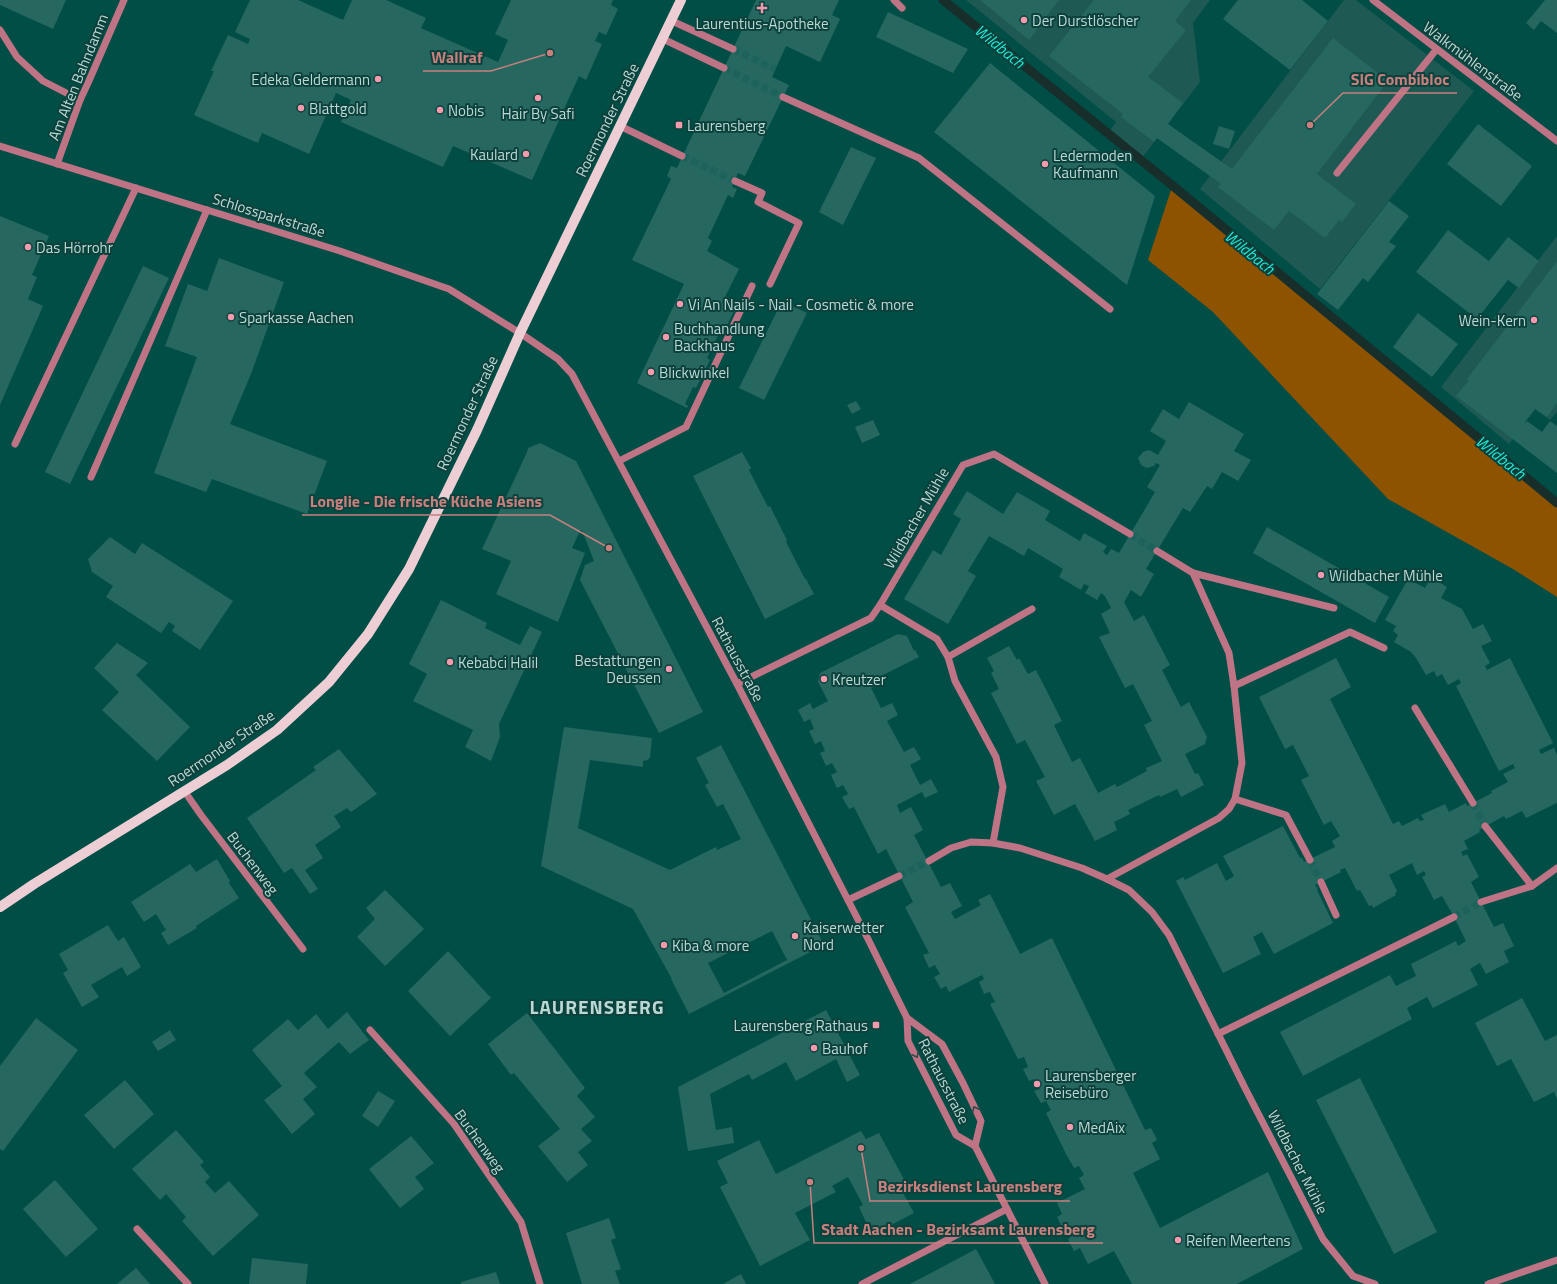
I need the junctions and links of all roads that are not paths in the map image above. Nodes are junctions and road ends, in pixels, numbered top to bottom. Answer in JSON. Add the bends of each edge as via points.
{"nodes":[{"id":1,"x":124,"y":0,"type":"edge"},
{"id":2,"x":681,"y":0,"type":"edge"},
{"id":3,"x":894,"y":0,"type":"edge"},
{"id":4,"x":1373,"y":0,"type":"edge"},
{"id":5,"x":902,"y":8,"type":"dead end"},
{"id":6,"x":672,"y":21,"type":"junction"},
{"id":7,"x":0,"y":30,"type":"edge"},
{"id":8,"x":663,"y":39,"type":"junction"},
{"id":9,"x":733,"y":49,"type":"tunnel mouth"},
{"id":10,"x":1436,"y":50,"type":"junction"},
{"id":11,"x":724,"y":68,"type":"tunnel mouth"},
{"id":12,"x":783,"y":97,"type":"tunnel mouth"},
{"id":13,"x":80,"y":100,"type":"junction"},
{"id":14,"x":620,"y":126,"type":"junction"},
{"id":15,"x":1557,"y":141,"type":"edge"},
{"id":16,"x":0,"y":146,"type":"edge"},
{"id":17,"x":682,"y":156,"type":"tunnel mouth"},
{"id":18,"x":57,"y":164,"type":"junction"},
{"id":19,"x":1337,"y":173,"type":"dead end"},
{"id":20,"x":735,"y":181,"type":"tunnel mouth"},
{"id":21,"x":136,"y":188,"type":"junction"},
{"id":22,"x":207,"y":210,"type":"junction"},
{"id":23,"x":770,"y":284,"type":"dead end"},
{"id":24,"x":752,"y":286,"type":"dead end"},
{"id":25,"x":1110,"y":309,"type":"dead end"},
{"id":26,"x":520,"y":333,"type":"junction"},
{"id":27,"x":15,"y":444,"type":"dead end"},
{"id":28,"x":619,"y":461,"type":"junction"},
{"id":29,"x":91,"y":477,"type":"dead end"},
{"id":30,"x":1130,"y":534,"type":"tunnel mouth"},
{"id":31,"x":1157,"y":552,"type":"tunnel mouth"},
{"id":32,"x":1193,"y":573,"type":"junction"},
{"id":33,"x":880,"y":605,"type":"junction"},
{"id":34,"x":1334,"y":608,"type":"dead end"},
{"id":35,"x":1032,"y":609,"type":"dead end"},
{"id":36,"x":1384,"y":648,"type":"dead end"},
{"id":37,"x":948,"y":658,"type":"junction"},
{"id":38,"x":737,"y":684,"type":"junction"},
{"id":39,"x":1234,"y":686,"type":"junction"},
{"id":40,"x":1415,"y":708,"type":"dead end"},
{"id":41,"x":185,"y":792,"type":"junction"},
{"id":42,"x":1235,"y":800,"type":"junction"},
{"id":43,"x":1473,"y":803,"type":"tunnel mouth"},
{"id":44,"x":1485,"y":826,"type":"tunnel mouth"},
{"id":45,"x":993,"y":843,"type":"junction"},
{"id":46,"x":1310,"y":860,"type":"tunnel mouth"},
{"id":47,"x":929,"y":861,"type":"tunnel mouth"},
{"id":48,"x":1557,"y":868,"type":"edge"},
{"id":49,"x":899,"y":876,"type":"tunnel mouth"},
{"id":50,"x":1106,"y":878,"type":"junction"},
{"id":51,"x":1321,"y":882,"type":"tunnel mouth"},
{"id":52,"x":1532,"y":886,"type":"junction"},
{"id":53,"x":848,"y":900,"type":"junction"},
{"id":54,"x":1481,"y":902,"type":"tunnel mouth"},
{"id":55,"x":0,"y":907,"type":"edge"},
{"id":56,"x":1336,"y":915,"type":"dead end"},
{"id":57,"x":1454,"y":917,"type":"tunnel mouth"},
{"id":58,"x":303,"y":950,"type":"dead end"},
{"id":59,"x":907,"y":1018,"type":"junction"},
{"id":60,"x":370,"y":1030,"type":"dead end"},
{"id":61,"x":1218,"y":1034,"type":"junction"},
{"id":62,"x":974,"y":1146,"type":"junction"},
{"id":63,"x":1007,"y":1209,"type":"junction"},
{"id":64,"x":137,"y":1229,"type":"dead end"},
{"id":65,"x":1557,"y":1260,"type":"edge"},
{"id":66,"x":188,"y":1284,"type":"edge"},
{"id":67,"x":540,"y":1284,"type":"edge"},
{"id":68,"x":862,"y":1284,"type":"edge"},
{"id":69,"x":1045,"y":1284,"type":"edge"},
{"id":70,"x":1375,"y":1284,"type":"edge"},
{"id":71,"x":1488,"y":1284,"type":"edge"}],
"edges":[{"from":1,"to":13,"type":"street","name":"Am Alten Bahndamm"},
{"from":2,"to":6,"type":"main road","name":"Roermonder Straße"},
{"from":3,"to":5,"type":"street"},
{"from":4,"to":10,"type":"street","name":"Walkmühlenstraße"},
{"from":6,"to":8,"type":"main road","name":"Roermonder Straße"},
{"from":6,"to":9,"type":"street"},
{"from":7,"to":13,"type":"street","via":[[17,57],[43,81]]},
{"from":8,"to":11,"type":"street"},
{"from":8,"to":14,"type":"main road","name":"Roermonder Straße"},
{"from":10,"to":15,"type":"street","name":"Walkmühlenstraße"},
{"from":10,"to":19,"type":"street"},
{"from":12,"to":25,"type":"street","via":[[919,158]]},
{"from":13,"to":18,"type":"street","name":"Am Alten Bahndamm"},
{"from":14,"to":17,"type":"street"},
{"from":14,"to":26,"type":"main road","name":"Roermonder Straße"},
{"from":16,"to":18,"type":"street","name":"Schlossparkstraße"},
{"from":18,"to":21,"type":"street","name":"Schlossparkstraße"},
{"from":20,"to":23,"type":"street","via":[[762,193],[758,202],[799,223]]},
{"from":21,"to":22,"type":"street","name":"Schlossparkstraße"},
{"from":21,"to":27,"type":"street"},
{"from":22,"to":26,"type":"street","name":"Schlossparkstraße","via":[[340,251],[449,289]]},
{"from":22,"to":29,"type":"street"},
{"from":24,"to":28,"type":"street","via":[[686,427]]},
{"from":26,"to":28,"type":"street","name":"Rathausstraße","via":[[558,359],[572,374]]},
{"from":26,"to":41,"type":"main road","name":"Roermonder Straße","via":[[477,430],[409,569],[368,634],[329,682],[277,730]]},
{"from":28,"to":38,"type":"street","name":"Rathausstraße"},
{"from":30,"to":33,"type":"street","name":"Wildbacher Mühle","via":[[994,454],[963,465]]},
{"from":31,"to":32,"type":"street"},
{"from":32,"to":34,"type":"street"},
{"from":32,"to":39,"type":"street","via":[[1229,653]]},
{"from":33,"to":37,"type":"street","via":[[937,639]]},
{"from":33,"to":38,"type":"street","name":"Wildbacher Mühle","via":[[871,618]]},
{"from":35,"to":37,"type":"street"},
{"from":36,"to":39,"type":"street","via":[[1350,632]]},
{"from":37,"to":45,"type":"street","via":[[954,681],[996,757],[1003,787]]},
{"from":38,"to":53,"type":"street","name":"Rathausstraße"},
{"from":39,"to":42,"type":"street","via":[[1242,763]]},
{"from":40,"to":43,"type":"street"},
{"from":41,"to":55,"type":"main road","name":"Roermonder Straße"},
{"from":41,"to":58,"type":"street","name":"Buchenweg"},
{"from":42,"to":46,"type":"street","via":[[1286,815]]},
{"from":42,"to":50,"type":"street","via":[[1218,818]]},
{"from":44,"to":52,"type":"street"},
{"from":45,"to":47,"type":"street","name":"Wildbacher Mühle","via":[[971,842],[952,848]]},
{"from":45,"to":50,"type":"street","name":"Wildbacher Mühle","via":[[1020,848]]},
{"from":48,"to":52,"type":"street"},
{"from":49,"to":53,"type":"street"},
{"from":50,"to":61,"type":"street","name":"Wildbacher Mühle","via":[[1128,890],[1152,912],[1169,935]]},
{"from":51,"to":56,"type":"street"},
{"from":52,"to":54,"type":"street"},
{"from":53,"to":59,"type":"street","name":"Rathausstraße"},
{"from":57,"to":61,"type":"street"},
{"from":59,"to":62,"type":"street","name":"Rathausstraße","one_way":true,"via":[[908,1041],[956,1135]]},
{"from":62,"to":59,"type":"street","name":"Rathausstraße","one_way":true,"via":[[981,1121],[963,1082],[942,1044]]},
{"from":60,"to":67,"type":"street","name":"Buchenweg","via":[[454,1124],[521,1222]]},
{"from":61,"to":70,"type":"street","name":"Wildbacher Mühle","via":[[1323,1239],[1353,1276]]},
{"from":62,"to":63,"type":"street"},
{"from":63,"to":68,"type":"street"},
{"from":63,"to":69,"type":"street"},
{"from":64,"to":66,"type":"street"},
{"from":65,"to":71,"type":"street"}]}
